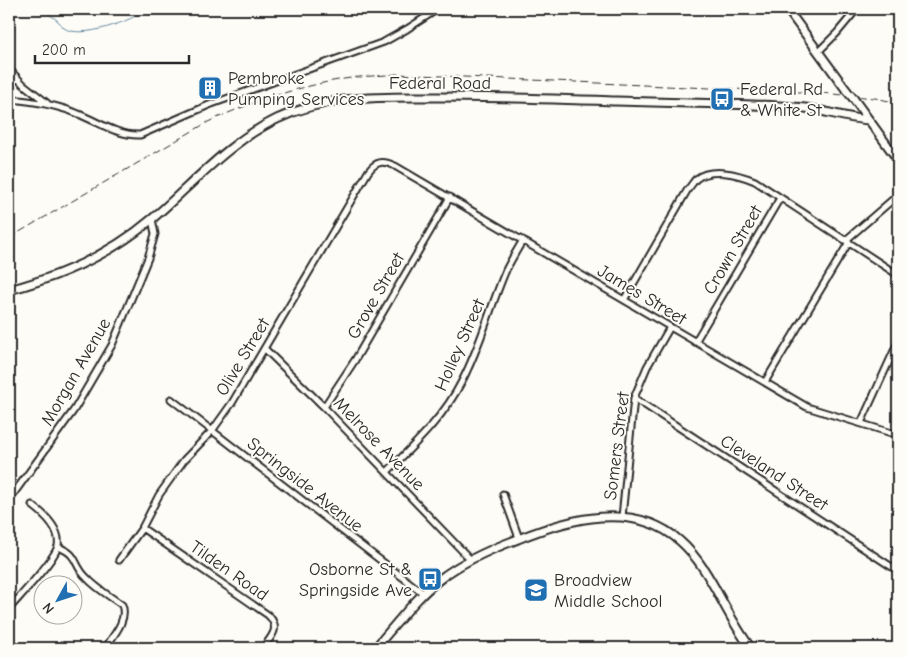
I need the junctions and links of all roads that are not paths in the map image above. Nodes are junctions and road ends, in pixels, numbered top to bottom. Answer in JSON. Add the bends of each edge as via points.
{"nodes":[{"id":1,"x":438,"y":9,"type":"edge"},
{"id":2,"x":787,"y":9,"type":"edge"},
{"id":3,"x":857,"y":9,"type":"edge"},
{"id":4,"x":818,"y":52,"type":"junction"},
{"id":5,"x":9,"y":69,"type":"edge"},
{"id":6,"x":17,"y":78,"type":"junction"},
{"id":7,"x":9,"y":86,"type":"edge"},
{"id":8,"x":9,"y":99,"type":"edge"},
{"id":9,"x":47,"y":103,"type":"junction"},
{"id":10,"x":868,"y":120,"type":"junction"},
{"id":11,"x":898,"y":160,"type":"edge"},
{"id":12,"x":380,"y":162,"type":"joint"},
{"id":13,"x":898,"y":195,"type":"edge"},
{"id":14,"x":450,"y":197,"type":"junction"},
{"id":15,"x":780,"y":198,"type":"junction"},
{"id":16,"x":152,"y":219,"type":"junction"},
{"id":17,"x":522,"y":240,"type":"junction"},
{"id":18,"x":847,"y":241,"type":"junction"},
{"id":19,"x":898,"y":275,"type":"edge"},
{"id":20,"x":9,"y":290,"type":"edge"},
{"id":21,"x":624,"y":300,"type":"junction"},
{"id":22,"x":670,"y":327,"type":"junction"},
{"id":23,"x":695,"y":342,"type":"junction"},
{"id":24,"x":898,"y":342,"type":"edge"},
{"id":25,"x":265,"y":349,"type":"junction"},
{"id":26,"x":765,"y":382,"type":"junction"},
{"id":27,"x":634,"y":398,"type":"junction"},
{"id":28,"x":171,"y":399,"type":"dead end"},
{"id":29,"x":324,"y":407,"type":"junction"},
{"id":30,"x":861,"y":423,"type":"junction"},
{"id":31,"x":212,"y":431,"type":"junction"},
{"id":32,"x":898,"y":435,"type":"edge"},
{"id":33,"x":387,"y":472,"type":"junction"},
{"id":34,"x":503,"y":494,"type":"dead end"},
{"id":35,"x":9,"y":500,"type":"edge"},
{"id":36,"x":32,"y":505,"type":"dead end"},
{"id":37,"x":622,"y":517,"type":"junction"},
{"id":38,"x":142,"y":528,"type":"junction"},
{"id":39,"x":519,"y":538,"type":"junction"},
{"id":40,"x":58,"y":547,"type":"junction"},
{"id":41,"x":119,"y":560,"type":"dead end"},
{"id":42,"x":471,"y":560,"type":"junction"},
{"id":43,"x":898,"y":571,"type":"edge"},
{"id":44,"x":423,"y":593,"type":"junction"},
{"id":45,"x":9,"y":609,"type":"edge"},
{"id":46,"x":898,"y":642,"type":"edge"},
{"id":47,"x":105,"y":648,"type":"edge"},
{"id":48,"x":264,"y":648,"type":"edge"},
{"id":49,"x":375,"y":648,"type":"edge"},
{"id":50,"x":751,"y":648,"type":"edge"},
{"id":51,"x":896,"y":648,"type":"edge"}],
"edges":[{"from":1,"to":9,"type":"street","via":[[407,30],[366,50],[209,104],[140,135],[118,132]]},
{"from":2,"to":4,"type":"main road"},
{"from":3,"to":4,"type":"street"},
{"from":4,"to":10,"type":"main road","bridge":true},
{"from":5,"to":6,"type":"street"},
{"from":6,"to":7,"type":"street"},
{"from":6,"to":9,"type":"street"},
{"from":8,"to":9,"type":"street"},
{"from":10,"to":11,"type":"main road"},
{"from":10,"to":16,"type":"main road","name":"Federal Road","via":[[805,108],[740,104],[483,97],[331,101],[305,108],[256,129],[216,160]]},
{"from":12,"to":14,"type":"street","name":"James Street","via":[[396,166]]},
{"from":12,"to":25,"type":"street","name":"Olive Street","via":[[368,172]]},
{"from":13,"to":18,"type":"street"},
{"from":14,"to":17,"type":"street","name":"James Street"},
{"from":14,"to":29,"type":"street","name":"Grove Street","via":[[356,360]]},
{"from":15,"to":18,"type":"street"},
{"from":15,"to":21,"type":"street","via":[[755,180],[740,175],[708,174],[696,179]]},
{"from":15,"to":23,"type":"street","name":"Crown Street"},
{"from":16,"to":20,"type":"main road","name":"Federal Road","via":[[110,250],[83,264]]},
{"from":16,"to":35,"type":"street","name":"Morgan Avenue","via":[[154,234],[148,258],[112,344],[74,410]]},
{"from":17,"to":21,"type":"street","name":"James Street"},
{"from":17,"to":33,"type":"street","name":"Holley Street","via":[[506,270],[476,350],[448,406]]},
{"from":18,"to":19,"type":"street"},
{"from":18,"to":26,"type":"street"},
{"from":21,"to":22,"type":"street","name":"James Street"},
{"from":22,"to":23,"type":"street","name":"James Street"},
{"from":22,"to":27,"type":"street","name":"Somers Street","via":[[647,366]]},
{"from":23,"to":26,"type":"street","name":"James Street"},
{"from":24,"to":30,"type":"street"},
{"from":25,"to":29,"type":"street","name":"Melrose Avenue"},
{"from":25,"to":31,"type":"street","name":"Olive Street"},
{"from":26,"to":30,"type":"street","name":"James Street","via":[[807,407]]},
{"from":27,"to":37,"type":"street","name":"Somers Street"},
{"from":27,"to":43,"type":"street","name":"Cleveland Street"},
{"from":28,"to":31,"type":"street","name":"Springside Avenue"},
{"from":29,"to":33,"type":"street","name":"Melrose Avenue"},
{"from":30,"to":32,"type":"street","name":"James Street"},
{"from":31,"to":38,"type":"street","name":"Olive Street","via":[[184,460],[159,495]]},
{"from":31,"to":44,"type":"street","name":"Springside Avenue"},
{"from":33,"to":42,"type":"street","name":"Melrose Avenue"},
{"from":34,"to":39,"type":"street"},
{"from":36,"to":40,"type":"street","via":[[54,526]]},
{"from":37,"to":39,"type":"main road","via":[[584,518]]},
{"from":37,"to":50,"type":"main road","via":[[668,532],[690,550]]},
{"from":38,"to":41,"type":"street","name":"Olive Street"},
{"from":38,"to":48,"type":"street","name":"Tilden Road","via":[[268,615],[274,621],[275,629]]},
{"from":39,"to":42,"type":"main road"},
{"from":40,"to":45,"type":"street"},
{"from":40,"to":47,"type":"street","via":[[71,553],[86,578],[122,605],[125,612],[121,624]]},
{"from":42,"to":44,"type":"main road"},
{"from":44,"to":49,"type":"main road"},
{"from":46,"to":51,"type":"street"}]}
